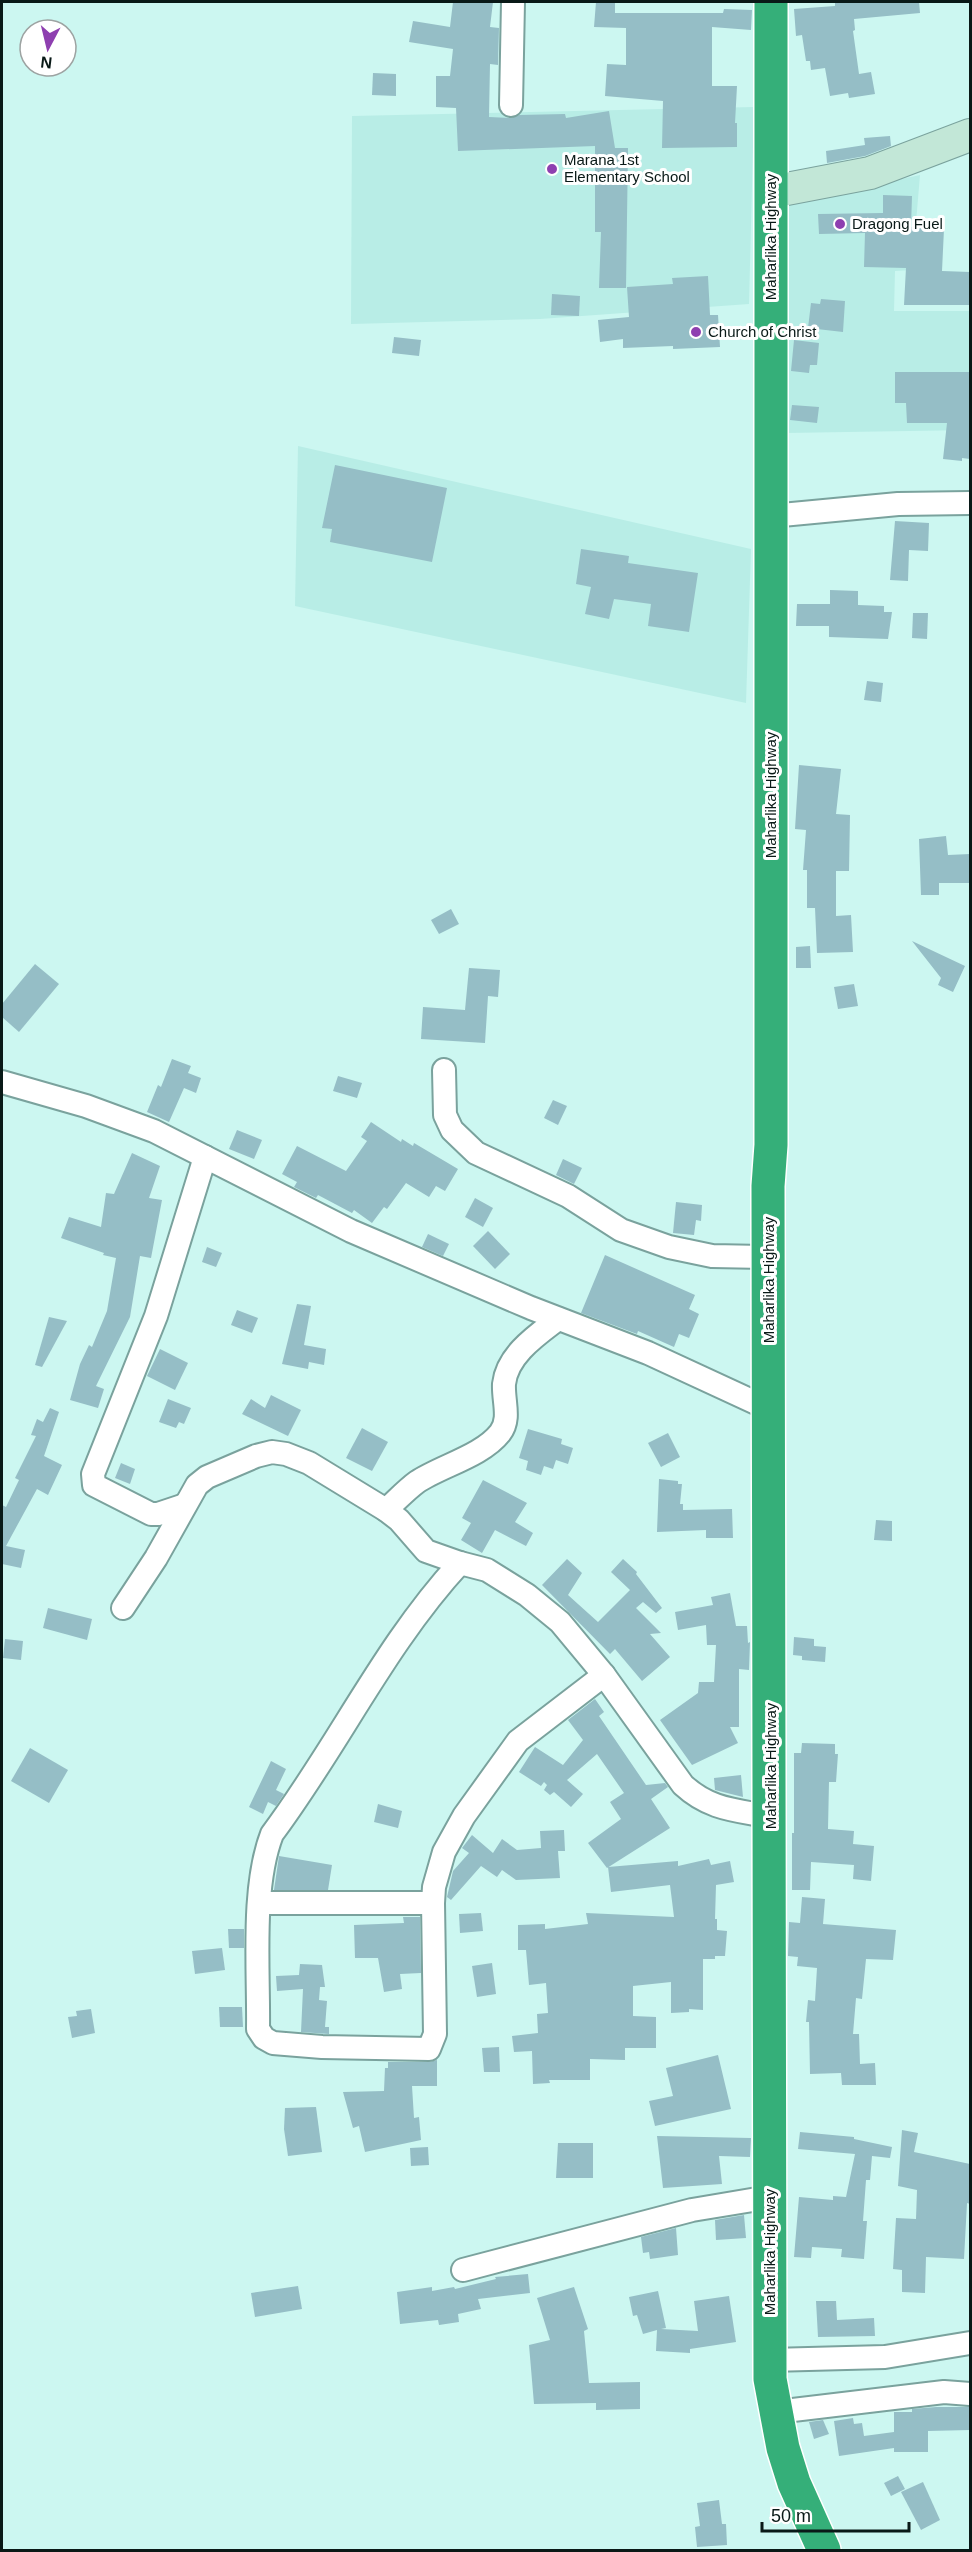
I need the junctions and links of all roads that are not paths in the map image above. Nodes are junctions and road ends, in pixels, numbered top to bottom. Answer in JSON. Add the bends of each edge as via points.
{"nodes":[{"id":1,"x":513,"y":2,"type":"edge"},
{"id":2,"x":771,"y":2,"type":"edge"},
{"id":3,"x":511,"y":105,"type":"dead end"},
{"id":4,"x":970,"y":135,"type":"edge"},
{"id":5,"x":771,"y":192,"type":"junction"},
{"id":6,"x":970,"y":503,"type":"edge"},
{"id":7,"x":771,"y":516,"type":"junction"},
{"id":8,"x":444,"y":1070,"type":"dead end"},
{"id":9,"x":2,"y":1082,"type":"edge"},
{"id":10,"x":205,"y":1157,"type":"junction"},
{"id":11,"x":769,"y":1257,"type":"junction"},
{"id":12,"x":558,"y":1319,"type":"junction"},
{"id":13,"x":769,"y":1409,"type":"junction"},
{"id":14,"x":185,"y":1505,"type":"junction"},
{"id":15,"x":386,"y":1510,"type":"junction"},
{"id":16,"x":460,"y":1563,"type":"junction"},
{"id":17,"x":123,"y":1608,"type":"dead end"},
{"id":18,"x":604,"y":1675,"type":"junction"},
{"id":19,"x":771,"y":1817,"type":"junction"},
{"id":20,"x":259,"y":1903,"type":"junction"},
{"id":21,"x":433,"y":1903,"type":"junction"},
{"id":22,"x":770,"y":2197,"type":"junction"},
{"id":23,"x":463,"y":2270,"type":"dead end"},
{"id":24,"x":970,"y":2343,"type":"edge"},
{"id":25,"x":770,"y":2360,"type":"junction"},
{"id":26,"x":970,"y":2394,"type":"edge"},
{"id":27,"x":776,"y":2412,"type":"junction"},
{"id":28,"x":824,"y":2550,"type":"edge"}],
"edges":[{"from":1,"to":3,"type":"street"},
{"from":2,"to":5,"type":"highway","name":"Maharlika Highway"},
{"from":4,"to":5,"type":"main road","via":[[870,174]]},
{"from":5,"to":7,"type":"highway","name":"Maharlika Highway"},
{"from":6,"to":7,"type":"street","via":[[898,504]]},
{"from":7,"to":11,"type":"highway","name":"Maharlika Highway"},
{"from":8,"to":11,"type":"street","via":[[445,1116],[456,1136],[476,1153],[568,1196],[621,1230],[669,1247],[712,1256]]},
{"from":9,"to":10,"type":"street","via":[[145,1127]]},
{"from":10,"to":12,"type":"street","via":[[351,1231]]},
{"from":10,"to":14,"type":"street","via":[[156,1316],[93,1474],[94,1485],[102,1491],[151,1514]]},
{"from":11,"to":13,"type":"highway","name":"Maharlika Highway"},
{"from":12,"to":13,"type":"street","via":[[648,1353]]},
{"from":12,"to":15,"type":"street","via":[[529,1342],[511,1365],[504,1382],[505,1424],[500,1434],[418,1482]]},
{"from":13,"to":19,"type":"highway","name":"Maharlika Highway"},
{"from":14,"to":15,"type":"street","via":[[207,1477],[272,1452],[309,1463]]},
{"from":14,"to":17,"type":"street"},
{"from":15,"to":16,"type":"street","via":[[426,1551]]},
{"from":16,"to":18,"type":"street","via":[[487,1570],[527,1595],[560,1622]]},
{"from":16,"to":20,"type":"street","via":[[407,1628],[272,1834],[264,1856]]},
{"from":18,"to":19,"type":"street","via":[[695,1796],[711,1805]]},
{"from":18,"to":21,"type":"street","via":[[519,1741],[478,1795],[444,1852]]},
{"from":19,"to":22,"type":"highway","name":"Maharlika Highway"},
{"from":20,"to":21,"type":"street"},
{"from":20,"to":21,"type":"street","via":[[258,2029],[264,2038],[273,2043],[322,2048],[429,2049],[435,2034]]},
{"from":22,"to":23,"type":"street","via":[[692,2210]]},
{"from":22,"to":25,"type":"highway","name":"Maharlika Highway"},
{"from":24,"to":25,"type":"street","via":[[885,2357]]},
{"from":25,"to":27,"type":"highway","name":"Maharlika Highway"},
{"from":26,"to":27,"type":"street","via":[[944,2392]]},
{"from":27,"to":28,"type":"highway","name":"Maharlika Highway","via":[[794,2483]]}]}
